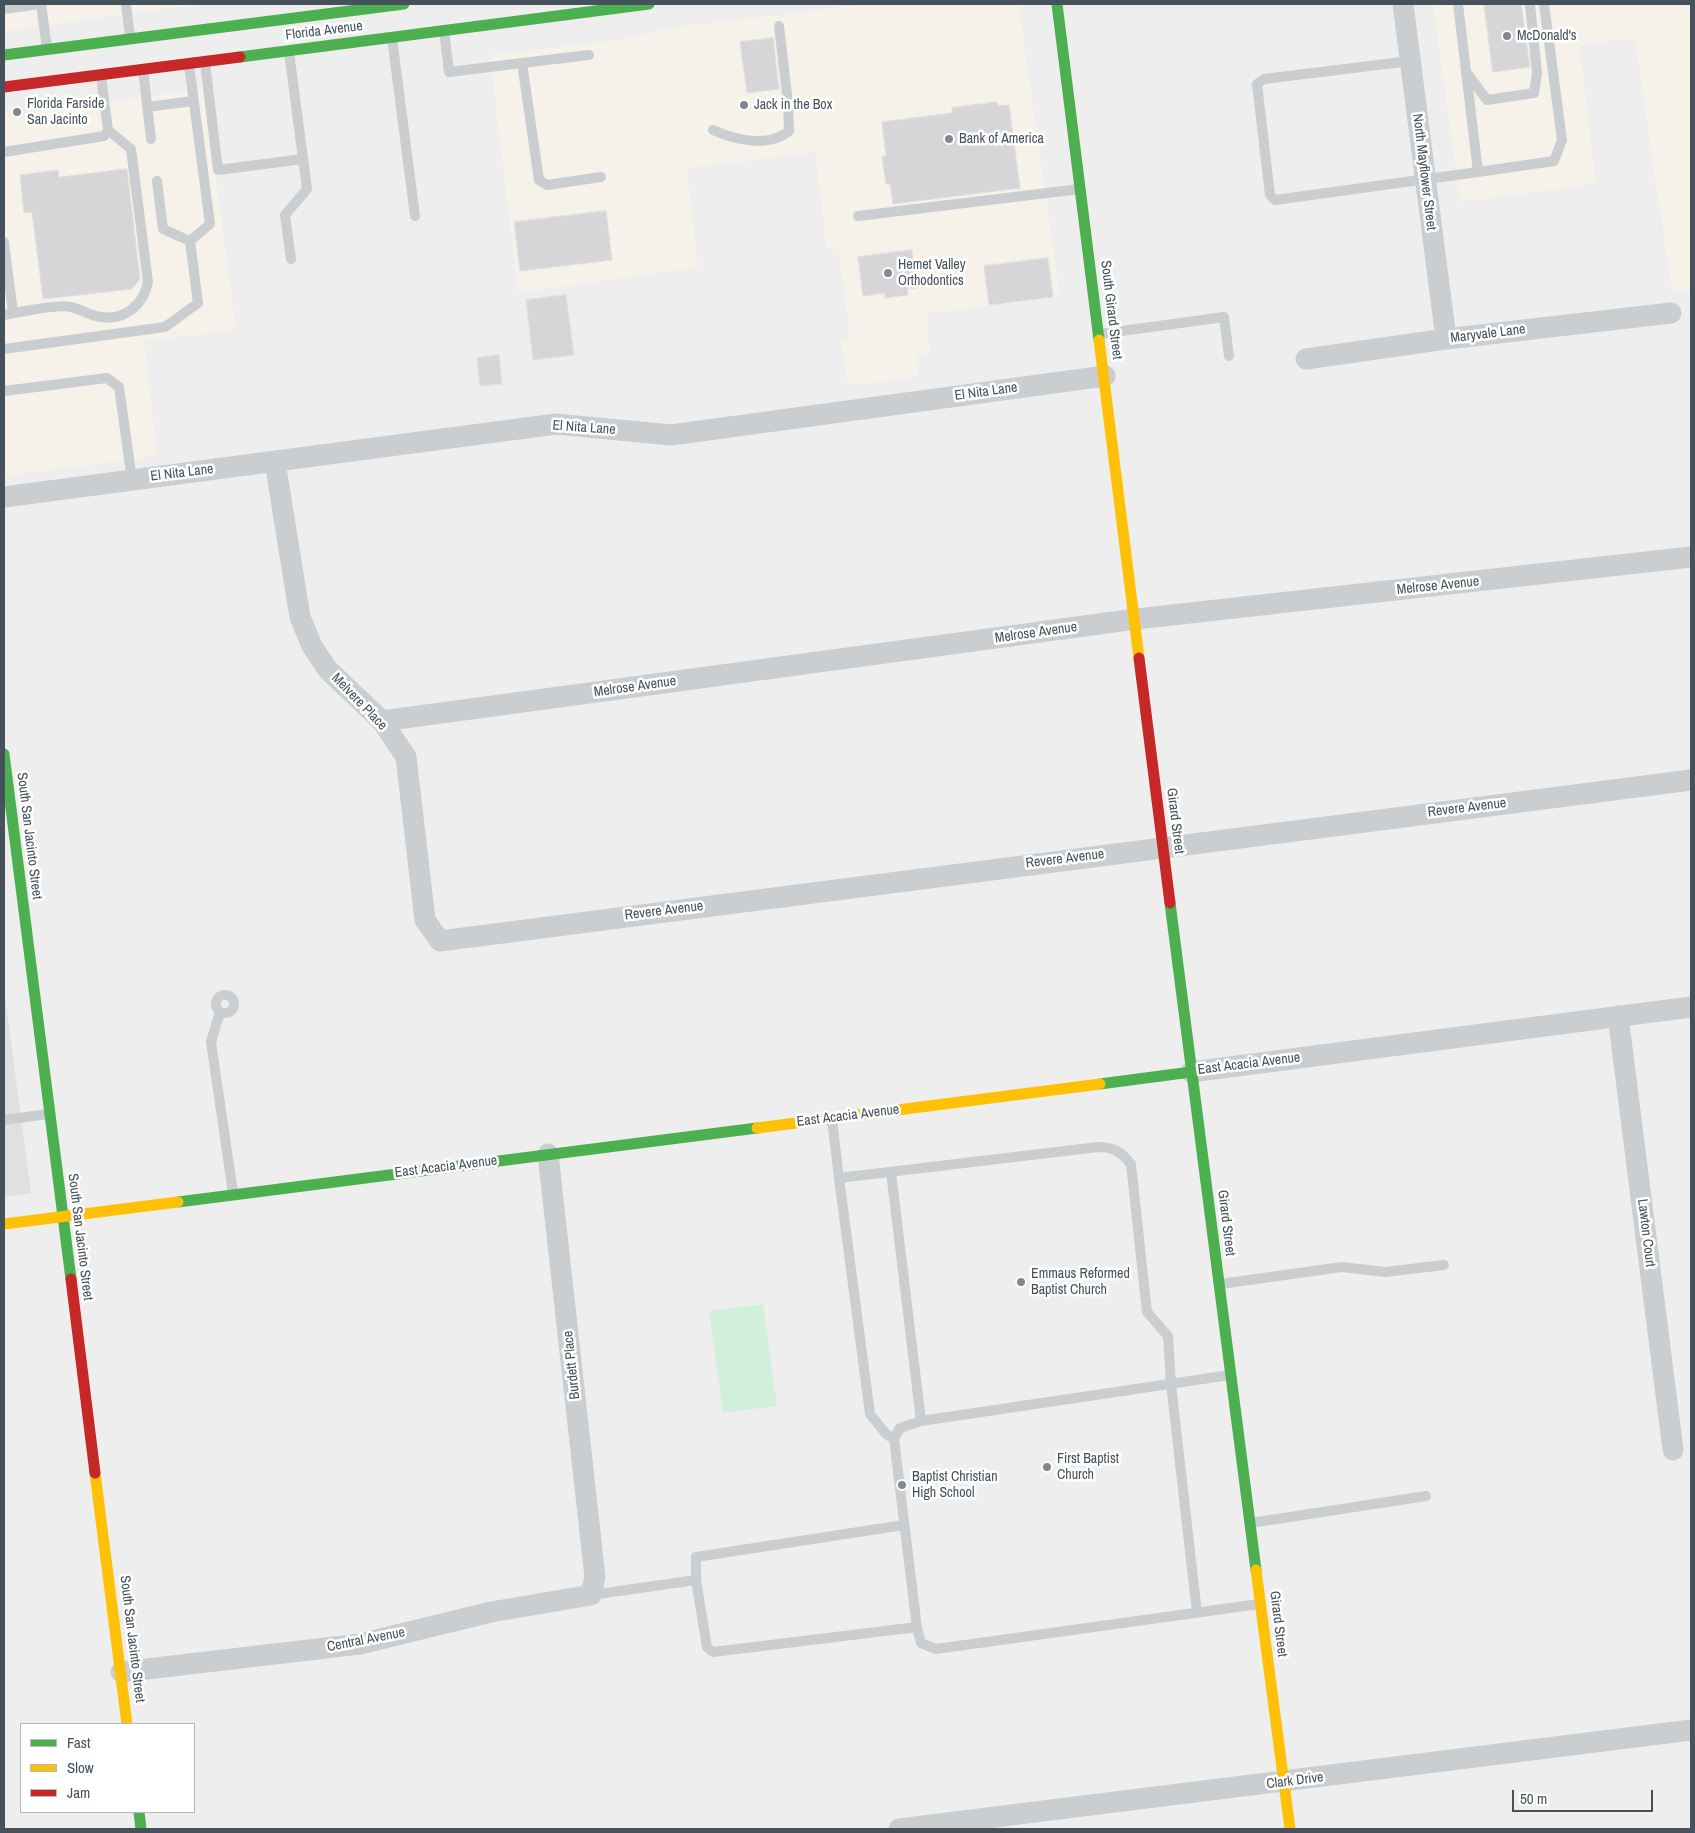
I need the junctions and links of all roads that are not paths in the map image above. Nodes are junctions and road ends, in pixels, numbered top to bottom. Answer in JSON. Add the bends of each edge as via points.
{"nodes":[{"id":1,"x":126,"y":4,"type":"edge"},
{"id":2,"x":306,"y":4,"type":"edge"},
{"id":3,"x":404,"y":4,"type":"edge"},
{"id":4,"x":649,"y":4,"type":"edge"},
{"id":5,"x":1058,"y":4,"type":"edge"},
{"id":6,"x":1403,"y":4,"type":"edge"},
{"id":7,"x":1458,"y":4,"type":"edge"},
{"id":8,"x":1530,"y":4,"type":"edge"},
{"id":9,"x":1544,"y":4,"type":"edge"},
{"id":10,"x":4,"y":9,"type":"edge"},
{"id":11,"x":307,"y":16,"type":"junction"},
{"id":12,"x":779,"y":26,"type":"dead end"},
{"id":13,"x":444,"y":30,"type":"junction"},
{"id":14,"x":392,"y":37,"type":"junction"},
{"id":15,"x":131,"y":40,"type":"junction"},
{"id":16,"x":47,"y":50,"type":"junction"},
{"id":17,"x":289,"y":50,"type":"junction"},
{"id":18,"x":589,"y":54,"type":"dead end"},
{"id":19,"x":4,"y":55,"type":"edge"},
{"id":20,"x":204,"y":61,"type":"junction"},
{"id":21,"x":1410,"y":62,"type":"junction"},
{"id":22,"x":188,"y":63,"type":"junction"},
{"id":23,"x":522,"y":63,"type":"junction"},
{"id":24,"x":143,"y":69,"type":"junction"},
{"id":25,"x":1466,"y":72,"type":"junction"},
{"id":26,"x":101,"y":74,"type":"junction"},
{"id":27,"x":4,"y":87,"type":"edge"},
{"id":28,"x":193,"y":101,"type":"junction"},
{"id":29,"x":147,"y":106,"type":"junction"},
{"id":30,"x":108,"y":130,"type":"junction"},
{"id":31,"x":713,"y":130,"type":"dead end"},
{"id":32,"x":152,"y":139,"type":"dead end"},
{"id":33,"x":4,"y":152,"type":"edge"},
{"id":34,"x":303,"y":159,"type":"junction"},
{"id":35,"x":1478,"y":172,"type":"junction"},
{"id":36,"x":601,"y":177,"type":"dead end"},
{"id":37,"x":1425,"y":178,"type":"junction"},
{"id":38,"x":157,"y":181,"type":"dead end"},
{"id":39,"x":1081,"y":189,"type":"junction"},
{"id":40,"x":415,"y":216,"type":"dead end"},
{"id":41,"x":858,"y":216,"type":"dead end"},
{"id":42,"x":190,"y":241,"type":"junction"},
{"id":43,"x":4,"y":242,"type":"edge"},
{"id":44,"x":291,"y":259,"type":"dead end"},
{"id":45,"x":1671,"y":313,"type":"dead end"},
{"id":46,"x":9,"y":314,"type":"edge"},
{"id":47,"x":1099,"y":334,"type":"junction"},
{"id":48,"x":1446,"y":339,"type":"junction"},
{"id":49,"x":4,"y":349,"type":"edge"},
{"id":50,"x":1229,"y":356,"type":"dead end"},
{"id":51,"x":1306,"y":359,"type":"dead end"},
{"id":52,"x":1105,"y":376,"type":"junction"},
{"id":53,"x":4,"y":392,"type":"edge"},
{"id":54,"x":274,"y":462,"type":"junction"},
{"id":55,"x":132,"y":480,"type":"junction"},
{"id":56,"x":4,"y":497,"type":"edge"},
{"id":57,"x":1691,"y":557,"type":"edge"},
{"id":58,"x":1136,"y":619,"type":"junction"},
{"id":59,"x":382,"y":721,"type":"junction"},
{"id":60,"x":4,"y":754,"type":"edge"},
{"id":61,"x":1691,"y":780,"type":"edge"},
{"id":62,"x":1164,"y":846,"type":"junction"},
{"id":63,"x":440,"y":941,"type":"joint"},
{"id":64,"x":1691,"y":1007,"type":"edge"},
{"id":65,"x":220,"y":1012,"type":"dead end"},
{"id":66,"x":1618,"y":1016,"type":"junction"},
{"id":67,"x":1192,"y":1072,"type":"junction"},
{"id":68,"x":49,"y":1114,"type":"junction"},
{"id":69,"x":832,"y":1118,"type":"junction"},
{"id":70,"x":4,"y":1120,"type":"edge"},
{"id":71,"x":548,"y":1154,"type":"junction"},
{"id":72,"x":891,"y":1172,"type":"junction"},
{"id":73,"x":839,"y":1178,"type":"junction"},
{"id":74,"x":233,"y":1194,"type":"junction"},
{"id":75,"x":62,"y":1216,"type":"junction"},
{"id":76,"x":4,"y":1224,"type":"edge"},
{"id":77,"x":1444,"y":1265,"type":"dead end"},
{"id":78,"x":1219,"y":1284,"type":"junction"},
{"id":79,"x":1231,"y":1375,"type":"junction"},
{"id":80,"x":1171,"y":1384,"type":"junction"},
{"id":81,"x":921,"y":1421,"type":"junction"},
{"id":82,"x":894,"y":1439,"type":"junction"},
{"id":83,"x":1674,"y":1450,"type":"dead end"},
{"id":84,"x":1426,"y":1496,"type":"dead end"},
{"id":85,"x":1250,"y":1523,"type":"junction"},
{"id":86,"x":904,"y":1525,"type":"junction"},
{"id":87,"x":696,"y":1580,"type":"junction"},
{"id":88,"x":593,"y":1586,"type":"junction"},
{"id":89,"x":1260,"y":1604,"type":"junction"},
{"id":90,"x":1197,"y":1613,"type":"junction"},
{"id":91,"x":917,"y":1627,"type":"junction"},
{"id":92,"x":121,"y":1672,"type":"junction"},
{"id":93,"x":127,"y":1723,"type":"edge"},
{"id":94,"x":1691,"y":1730,"type":"edge"},
{"id":95,"x":1284,"y":1783,"type":"junction"},
{"id":96,"x":138,"y":1813,"type":"edge"},
{"id":97,"x":141,"y":1829,"type":"edge"},
{"id":98,"x":899,"y":1829,"type":"edge"},
{"id":99,"x":1290,"y":1829,"type":"edge"}],
"edges":[{"from":1,"to":15,"type":"lane"},
{"from":2,"to":11,"type":"lane"},
{"from":3,"to":11,"type":"street","name":"Florida Avenue"},
{"from":4,"to":13,"type":"street","name":"Florida Avenue"},
{"from":5,"to":39,"type":"street","name":"South Girard Street"},
{"from":6,"to":21,"type":"street","name":"North Mayflower Street"},
{"from":7,"to":25,"type":"lane"},
{"from":8,"to":25,"type":"lane","via":[[1538,73],[1534,93],[1486,100]]},
{"from":9,"to":35,"type":"lane","via":[[1562,140],[1554,161]]},
{"from":10,"to":16,"type":"lane","via":[[40,4]]},
{"from":11,"to":15,"type":"street","name":"Florida Avenue"},
{"from":12,"to":31,"type":"lane","via":[[789,131],[782,137],[757,140],[734,139]]},
{"from":13,"to":14,"type":"street","name":"Florida Avenue"},
{"from":13,"to":23,"type":"lane","via":[[449,72]]},
{"from":14,"to":17,"type":"street","name":"Florida Avenue"},
{"from":14,"to":40,"type":"lane"},
{"from":15,"to":16,"type":"street","name":"Florida Avenue"},
{"from":16,"to":19,"type":"street","name":"Florida Avenue"},
{"from":17,"to":20,"type":"street","name":"Florida Avenue"},
{"from":17,"to":34,"type":"lane"},
{"from":18,"to":23,"type":"lane"},
{"from":20,"to":22,"type":"street","name":"Florida Avenue"},
{"from":20,"to":34,"type":"lane","via":[[218,170]]},
{"from":21,"to":37,"type":"street","name":"North Mayflower Street"},
{"from":21,"to":37,"type":"lane","via":[[1264,79],[1257,84],[1270,195],[1275,200]]},
{"from":22,"to":24,"type":"street","name":"Florida Avenue"},
{"from":22,"to":28,"type":"lane"},
{"from":23,"to":36,"type":"lane","via":[[539,180],[548,185]]},
{"from":24,"to":26,"type":"street","name":"Florida Avenue"},
{"from":24,"to":29,"type":"lane"},
{"from":25,"to":35,"type":"lane"},
{"from":26,"to":27,"type":"street","name":"Florida Avenue"},
{"from":26,"to":30,"type":"lane"},
{"from":28,"to":29,"type":"lane"},
{"from":28,"to":42,"type":"lane","via":[[210,224]]},
{"from":29,"to":32,"type":"lane"},
{"from":30,"to":33,"type":"lane","via":[[98,138]]},
{"from":30,"to":46,"type":"lane","via":[[131,149],[148,282],[146,294],[134,309],[117,315],[102,317],[70,306]]},
{"from":34,"to":44,"type":"lane","via":[[307,189],[286,215]]},
{"from":35,"to":37,"type":"lane"},
{"from":37,"to":48,"type":"street","name":"North Mayflower Street"},
{"from":38,"to":42,"type":"lane","via":[[163,229]]},
{"from":39,"to":41,"type":"lane"},
{"from":39,"to":47,"type":"street","name":"South Girard Street"},
{"from":42,"to":49,"type":"lane","via":[[198,303],[175,322],[165,327]]},
{"from":43,"to":46,"type":"lane"},
{"from":45,"to":48,"type":"street","name":"Maryvale Lane"},
{"from":47,"to":50,"type":"lane","via":[[1224,317]]},
{"from":47,"to":52,"type":"street","name":"South Girard Street"},
{"from":48,"to":51,"type":"street","name":"Maryvale Lane"},
{"from":52,"to":54,"type":"street","name":"El Nita Lane","via":[[671,435],[556,424]]},
{"from":52,"to":58,"type":"street","name":"South Girard Street"},
{"from":53,"to":55,"type":"lane","via":[[107,378],[119,387]]},
{"from":54,"to":55,"type":"street","name":"El Nita Lane"},
{"from":54,"to":59,"type":"street","name":"Melvere Place","via":[[300,617],[312,646],[328,670]]},
{"from":55,"to":56,"type":"street","name":"El Nita Lane"},
{"from":57,"to":58,"type":"street","name":"Melrose Avenue"},
{"from":58,"to":59,"type":"street","name":"Melrose Avenue"},
{"from":58,"to":62,"type":"street","name":"Girard Street"},
{"from":59,"to":63,"type":"street","name":"Melvere Place","via":[[406,757],[425,920]]},
{"from":60,"to":68,"type":"street","name":"South San Jacinto Street","via":[[15,876]]},
{"from":61,"to":62,"type":"street","name":"Revere Avenue"},
{"from":62,"to":63,"type":"street","name":"Revere Avenue"},
{"from":62,"to":67,"type":"street","name":"Girard Street"},
{"from":64,"to":66,"type":"street","name":"East Acacia Avenue"},
{"from":65,"to":74,"type":"lane","via":[[211,1042]]},
{"from":66,"to":67,"type":"street","name":"East Acacia Avenue"},
{"from":66,"to":83,"type":"street","name":"Lawton Court"},
{"from":67,"to":69,"type":"street","name":"East Acacia Avenue"},
{"from":67,"to":78,"type":"street","name":"Girard Street"},
{"from":68,"to":70,"type":"lane"},
{"from":68,"to":75,"type":"street","name":"South San Jacinto Street"},
{"from":69,"to":71,"type":"street","name":"East Acacia Avenue"},
{"from":69,"to":73,"type":"lane"},
{"from":71,"to":74,"type":"street","name":"East Acacia Avenue"},
{"from":71,"to":88,"type":"street","name":"Burdett Place"},
{"from":72,"to":73,"type":"lane"},
{"from":72,"to":80,"type":"lane","via":[[1098,1147],[1110,1147],[1121,1152],[1131,1164],[1147,1312],[1168,1336]]},
{"from":72,"to":81,"type":"lane"},
{"from":73,"to":82,"type":"lane","via":[[870,1414]]},
{"from":74,"to":75,"type":"street","name":"East Acacia Avenue"},
{"from":75,"to":76,"type":"street","name":"East Acacia Avenue"},
{"from":75,"to":92,"type":"street","name":"South San Jacinto Street"},
{"from":77,"to":78,"type":"lane","via":[[1385,1272],[1342,1267]]},
{"from":78,"to":79,"type":"street","name":"Girard Street"},
{"from":79,"to":80,"type":"lane"},
{"from":79,"to":85,"type":"street","name":"Girard Street"},
{"from":80,"to":81,"type":"lane"},
{"from":80,"to":90,"type":"lane"},
{"from":81,"to":82,"type":"lane","via":[[900,1428]]},
{"from":82,"to":86,"type":"lane"},
{"from":84,"to":85,"type":"lane"},
{"from":85,"to":89,"type":"street","name":"Girard Street"},
{"from":86,"to":87,"type":"lane","via":[[696,1557]]},
{"from":86,"to":91,"type":"lane"},
{"from":87,"to":88,"type":"lane"},
{"from":87,"to":91,"type":"lane","via":[[707,1647],[713,1652]]},
{"from":88,"to":92,"type":"street","name":"Central Avenue","via":[[360,1644]]},
{"from":89,"to":90,"type":"lane"},
{"from":89,"to":95,"type":"street","name":"Girard Street"},
{"from":90,"to":91,"type":"lane","via":[[936,1649],[921,1642]]},
{"from":92,"to":93,"type":"street","name":"South San Jacinto Street"},
{"from":94,"to":95,"type":"street","name":"Clark Drive"},
{"from":95,"to":98,"type":"street","name":"Clark Drive"},
{"from":95,"to":99,"type":"street","name":"Girard Street"},
{"from":96,"to":97,"type":"street"}]}
